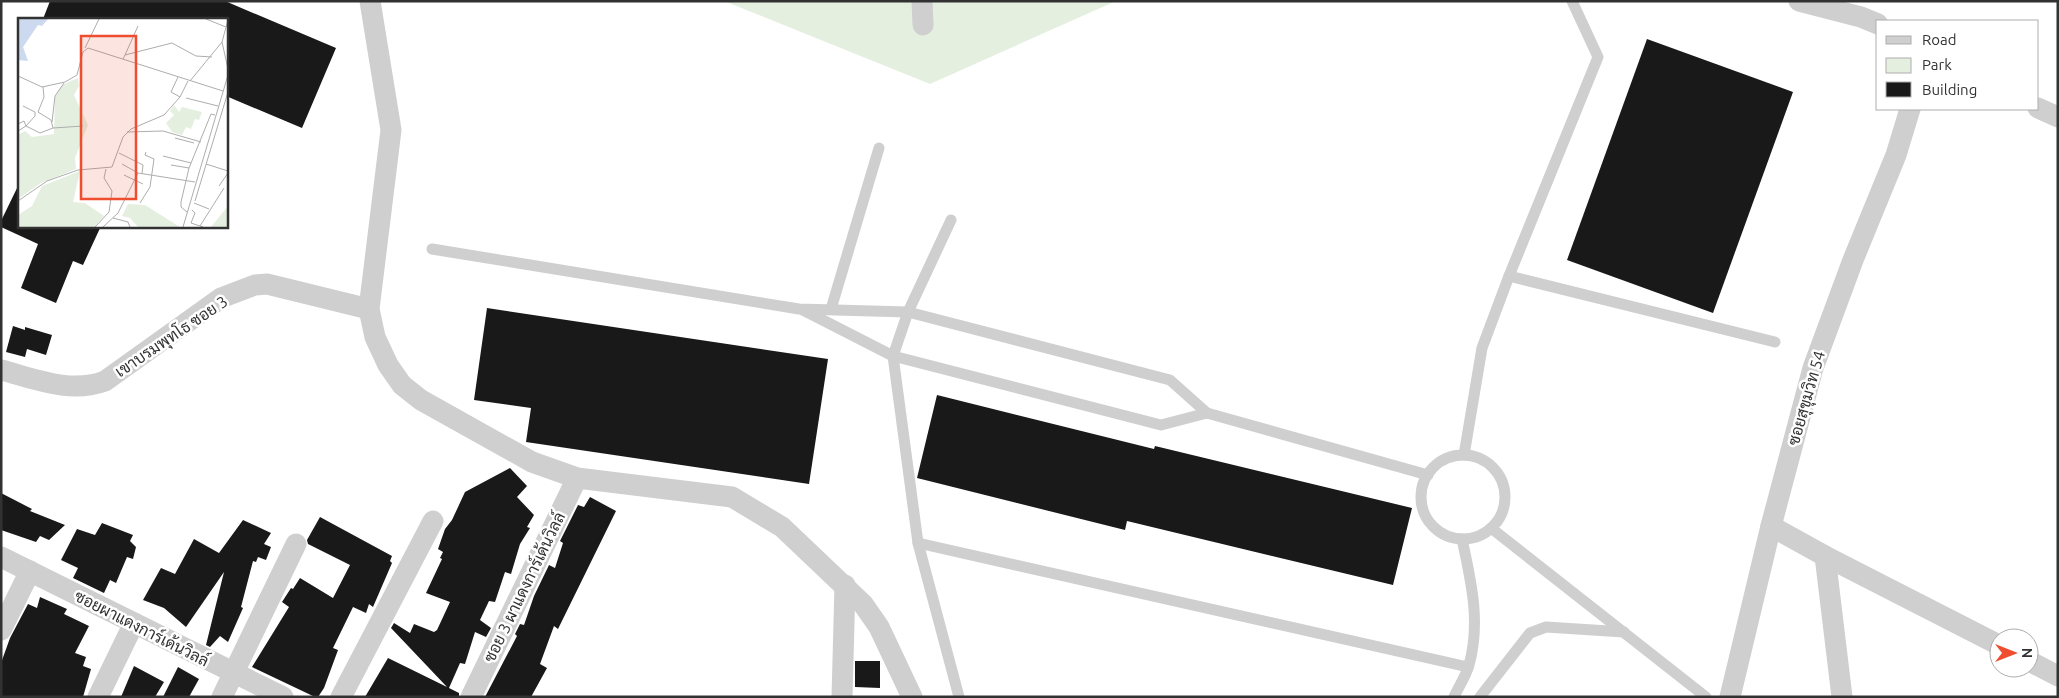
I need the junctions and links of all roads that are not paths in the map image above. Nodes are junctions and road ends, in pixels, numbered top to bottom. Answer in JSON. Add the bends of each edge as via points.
{"nodes":[{"id":1,"x":370,"y":1,"type":"edge"},
{"id":2,"x":922,"y":1,"type":"edge"},
{"id":3,"x":1572,"y":1,"type":"edge"},
{"id":4,"x":1799,"y":1,"type":"edge"},
{"id":5,"x":1876,"y":23,"type":"edge"},
{"id":6,"x":923,"y":25,"type":"dead end"},
{"id":7,"x":2039,"y":108,"type":"edge"},
{"id":8,"x":1910,"y":110,"type":"edge"},
{"id":9,"x":2058,"y":117,"type":"edge"},
{"id":10,"x":879,"y":148,"type":"dead end"},
{"id":11,"x":951,"y":220,"type":"dead end"},
{"id":12,"x":432,"y":249,"type":"dead end"},
{"id":13,"x":1508,"y":276,"type":"junction"},
{"id":14,"x":369,"y":309,"type":"junction"},
{"id":15,"x":799,"y":309,"type":"junction"},
{"id":16,"x":831,"y":309,"type":"junction"},
{"id":17,"x":908,"y":312,"type":"junction"},
{"id":18,"x":1775,"y":342,"type":"dead end"},
{"id":19,"x":893,"y":356,"type":"junction"},
{"id":20,"x":1,"y":370,"type":"edge"},
{"id":21,"x":1207,"y":413,"type":"junction"},
{"id":22,"x":1464,"y":455,"type":"junction"},
{"id":23,"x":1428,"y":475,"type":"junction"},
{"id":24,"x":577,"y":478,"type":"junction"},
{"id":25,"x":433,"y":520,"type":"dead end"},
{"id":26,"x":1771,"y":526,"type":"junction"},
{"id":27,"x":1491,"y":528,"type":"junction"},
{"id":28,"x":1462,"y":539,"type":"junction"},
{"id":29,"x":918,"y":542,"type":"junction"},
{"id":30,"x":296,"y":544,"type":"dead end"},
{"id":31,"x":1825,"y":556,"type":"junction"},
{"id":32,"x":1,"y":557,"type":"edge"},
{"id":33,"x":30,"y":571,"type":"junction"},
{"id":34,"x":845,"y":585,"type":"junction"},
{"id":35,"x":134,"y":624,"type":"junction"},
{"id":36,"x":1,"y":630,"type":"edge"},
{"id":37,"x":1624,"y":632,"type":"junction"},
{"id":38,"x":1989,"y":640,"type":"edge"},
{"id":39,"x":2039,"y":666,"type":"edge"},
{"id":40,"x":1468,"y":667,"type":"junction"},
{"id":41,"x":232,"y":673,"type":"junction"},
{"id":42,"x":2058,"y":676,"type":"edge"},
{"id":43,"x":98,"y":697,"type":"edge"},
{"id":44,"x":222,"y":697,"type":"edge"},
{"id":45,"x":283,"y":697,"type":"edge"},
{"id":46,"x":342,"y":697,"type":"edge"},
{"id":47,"x":471,"y":697,"type":"edge"},
{"id":48,"x":842,"y":697,"type":"edge"},
{"id":49,"x":912,"y":697,"type":"edge"},
{"id":50,"x":959,"y":697,"type":"edge"},
{"id":51,"x":1454,"y":697,"type":"edge"},
{"id":52,"x":1480,"y":697,"type":"edge"},
{"id":53,"x":1706,"y":697,"type":"edge"},
{"id":54,"x":1730,"y":697,"type":"edge"},
{"id":55,"x":1842,"y":697,"type":"edge"}],
"edges":[{"from":1,"to":14,"type":"street","via":[[391,130]]},
{"from":2,"to":6,"type":"street"},
{"from":3,"to":13,"type":"lane","via":[[1598,57]]},
{"from":4,"to":5,"type":"street"},
{"from":7,"to":9,"type":"street"},
{"from":8,"to":26,"type":"street","name":"ซอยสุขุมวิท 54","via":[[1896,155],[1813,368]]},
{"from":10,"to":16,"type":"lane"},
{"from":11,"to":17,"type":"lane"},
{"from":12,"to":15,"type":"lane"},
{"from":13,"to":18,"type":"lane"},
{"from":13,"to":22,"type":"lane","via":[[1482,348]]},
{"from":14,"to":20,"type":"street","name":"เขาบรมพุทโธ ซอย 3","via":[[267,284],[255,285],[221,298],[105,381],[91,386],[58,385]]},
{"from":14,"to":24,"type":"street","via":[[375,337],[402,385],[421,400],[532,462]]},
{"from":15,"to":16,"type":"lane"},
{"from":15,"to":19,"type":"lane"},
{"from":16,"to":17,"type":"lane"},
{"from":17,"to":19,"type":"lane"},
{"from":17,"to":21,"type":"lane","via":[[1170,380]]},
{"from":19,"to":21,"type":"lane","via":[[1161,424]]},
{"from":19,"to":29,"type":"lane"},
{"from":21,"to":23,"type":"lane"},
{"from":22,"to":23,"type":"lane","via":[[1443,460]]},
{"from":22,"to":27,"type":"lane","via":[[1494,468],[1502,482],[1503,509]]},
{"from":23,"to":28,"type":"lane","via":[[1421,496],[1426,517],[1441,533]]},
{"from":24,"to":34,"type":"street","via":[[732,497],[782,527]]},
{"from":24,"to":47,"type":"street","name":"ซอย 3 ผาแดงการ์เด้นวิลล์"},
{"from":25,"to":46,"type":"street"},
{"from":26,"to":31,"type":"street"},
{"from":26,"to":54,"type":"street","name":"ซอยสุขุมวิท 54"},
{"from":27,"to":28,"type":"lane","via":[[1472,538]]},
{"from":27,"to":37,"type":"lane"},
{"from":28,"to":40,"type":"lane","via":[[1475,597],[1473,646]]},
{"from":29,"to":40,"type":"lane"},
{"from":29,"to":50,"type":"lane"},
{"from":30,"to":41,"type":"street"},
{"from":31,"to":38,"type":"street"},
{"from":31,"to":55,"type":"street"},
{"from":32,"to":33,"type":"street","name":"ซอยผาแดงการ์เด้นวิลล์"},
{"from":33,"to":35,"type":"street","name":"ซอยผาแดงการ์เด้นวิลล์"},
{"from":33,"to":36,"type":"street"},
{"from":34,"to":48,"type":"street"},
{"from":34,"to":49,"type":"street","via":[[864,604],[879,627]]},
{"from":35,"to":41,"type":"street","name":"ซอยผาแดงการ์เด้นวิลล์"},
{"from":35,"to":43,"type":"street"},
{"from":37,"to":52,"type":"lane","via":[[1546,627],[1530,633]]},
{"from":37,"to":53,"type":"lane"},
{"from":39,"to":42,"type":"street"},
{"from":40,"to":51,"type":"lane"},
{"from":41,"to":44,"type":"street"},
{"from":41,"to":45,"type":"street","name":"ซอยผาแดงการ์เด้นวิลล์"}]}
